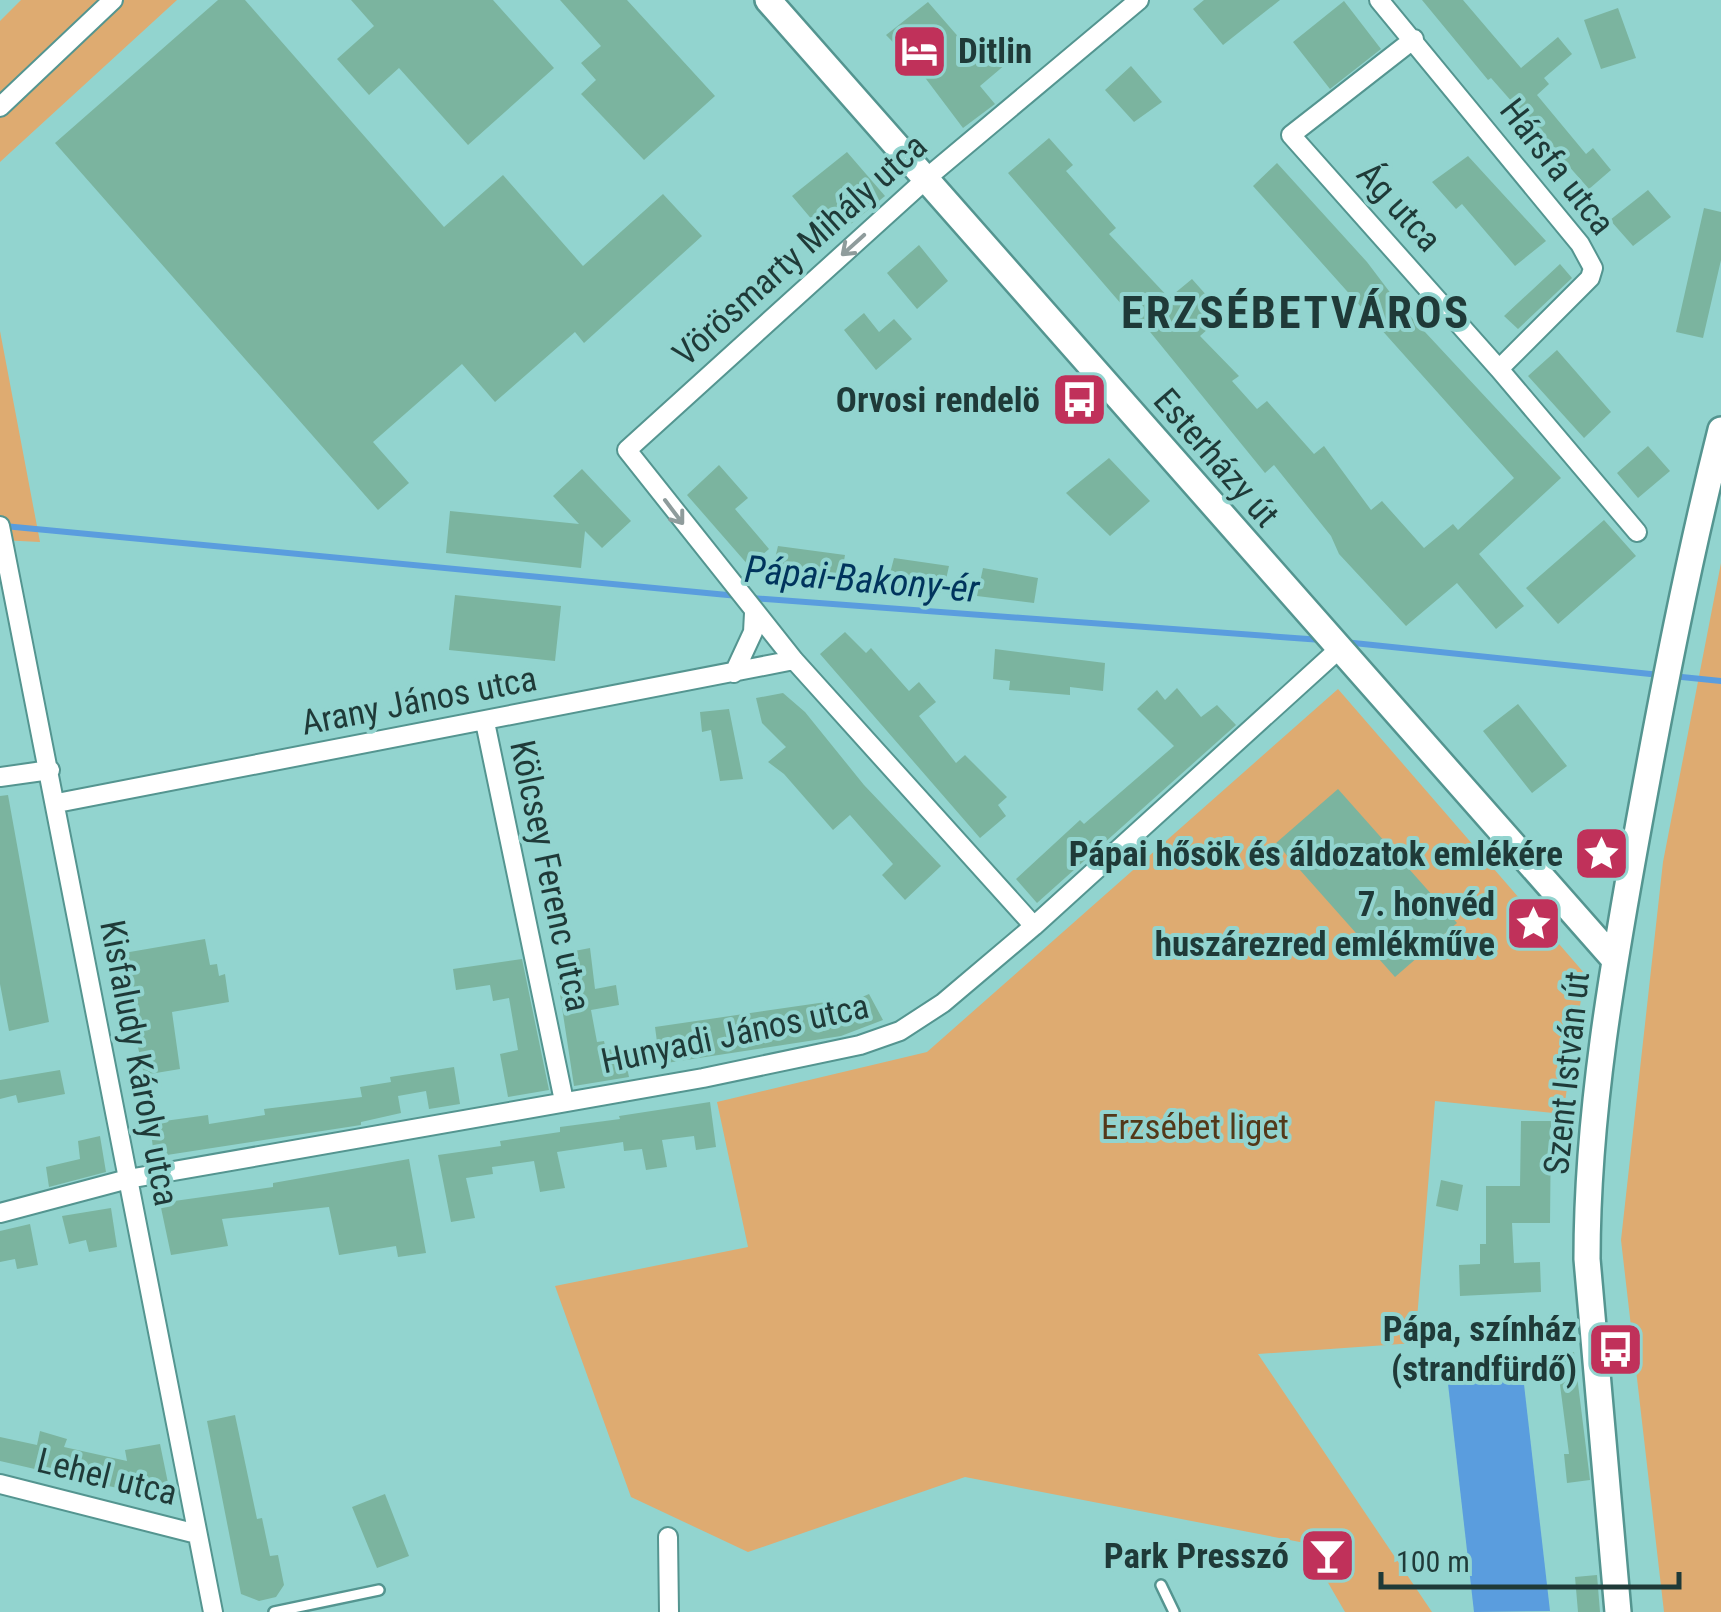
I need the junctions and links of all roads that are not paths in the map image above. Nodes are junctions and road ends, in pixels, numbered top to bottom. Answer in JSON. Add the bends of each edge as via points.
{"nodes":[{"id":1,"x":113,"y":0,"type":"edge"},
{"id":2,"x":768,"y":0,"type":"edge"},
{"id":3,"x":1138,"y":0,"type":"edge"},
{"id":4,"x":1379,"y":0,"type":"edge"},
{"id":5,"x":1414,"y":39,"type":"junction"},
{"id":6,"x":0,"y":107,"type":"edge"},
{"id":7,"x":926,"y":180,"type":"junction"},
{"id":8,"x":1499,"y":368,"type":"junction"},
{"id":9,"x":1721,"y":430,"type":"edge"},
{"id":10,"x":1,"y":531,"type":"edge"},
{"id":11,"x":1637,"y":532,"type":"dead end"},
{"id":12,"x":754,"y":612,"type":"junction"},
{"id":13,"x":1338,"y":650,"type":"junction"},
{"id":14,"x":794,"y":660,"type":"junction"},
{"id":15,"x":734,"y":673,"type":"junction"},
{"id":16,"x":485,"y":722,"type":"junction"},
{"id":17,"x":50,"y":770,"type":"junction"},
{"id":18,"x":0,"y":777,"type":"edge"},
{"id":19,"x":57,"y":803,"type":"junction"},
{"id":20,"x":1034,"y":926,"type":"junction"},
{"id":21,"x":1614,"y":959,"type":"junction"},
{"id":22,"x":564,"y":1102,"type":"junction"},
{"id":23,"x":128,"y":1179,"type":"junction"},
{"id":24,"x":0,"y":1213,"type":"edge"},
{"id":25,"x":0,"y":1484,"type":"edge"},
{"id":26,"x":197,"y":1534,"type":"junction"},
{"id":27,"x":668,"y":1537,"type":"dead end"},
{"id":28,"x":1161,"y":1585,"type":"dead end"},
{"id":29,"x":379,"y":1590,"type":"dead end"},
{"id":30,"x":214,"y":1612,"type":"edge"},
{"id":31,"x":274,"y":1612,"type":"edge"},
{"id":32,"x":668,"y":1612,"type":"edge"},
{"id":33,"x":1174,"y":1612,"type":"edge"},
{"id":34,"x":1618,"y":1612,"type":"edge"}],
"edges":[{"from":1,"to":6,"type":"street"},
{"from":2,"to":7,"type":"street","name":"Esterházy út"},
{"from":3,"to":7,"type":"street","name":"Vörösmarty Mihály utca"},
{"from":4,"to":5,"type":"street","name":"Hársfa utca"},
{"from":5,"to":8,"type":"street","name":"Hársfa utca","via":[[1593,268]]},
{"from":5,"to":8,"type":"street","name":"Ág utca","via":[[1291,135]]},
{"from":7,"to":12,"type":"street","name":"Vörösmarty Mihály utca","one_way":true,"via":[[627,450]]},
{"from":7,"to":13,"type":"street","name":"Esterházy út"},
{"from":8,"to":11,"type":"street","name":"Ág utca"},
{"from":9,"to":21,"type":"street","name":"Szent István út","via":[[1670,654]]},
{"from":10,"to":17,"type":"street","name":"Kisfaludy Károly utca"},
{"from":12,"to":14,"type":"street"},
{"from":12,"to":15,"type":"street","via":[[753,632]]},
{"from":13,"to":20,"type":"street","name":"Hunyadi János utca"},
{"from":13,"to":21,"type":"street","name":"Esterházy út"},
{"from":14,"to":15,"type":"street","name":"Arany János utca"},
{"from":14,"to":20,"type":"street"},
{"from":15,"to":16,"type":"street","name":"Arany János utca"},
{"from":16,"to":19,"type":"street","name":"Arany János utca"},
{"from":16,"to":22,"type":"street","name":"Kölcsey Ferenc utca"},
{"from":17,"to":18,"type":"street"},
{"from":17,"to":19,"type":"street","name":"Kisfaludy Károly utca"},
{"from":19,"to":23,"type":"street","name":"Kisfaludy Károly utca"},
{"from":20,"to":22,"type":"street","name":"Hunyadi János utca","via":[[919,1020],[880,1039]]},
{"from":21,"to":34,"type":"street","name":"Szent István út","via":[[1587,1259]]},
{"from":22,"to":23,"type":"street","name":"Hunyadi János utca"},
{"from":23,"to":24,"type":"street","name":"Hunyadi János utca"},
{"from":23,"to":26,"type":"street","name":"Kisfaludy Károly utca"},
{"from":25,"to":26,"type":"street","name":"Lehel utca"},
{"from":26,"to":30,"type":"street","name":"Kisfaludy Károly utca"},
{"from":27,"to":32,"type":"street"},
{"from":28,"to":33,"type":"lane"},
{"from":29,"to":31,"type":"lane"}]}
